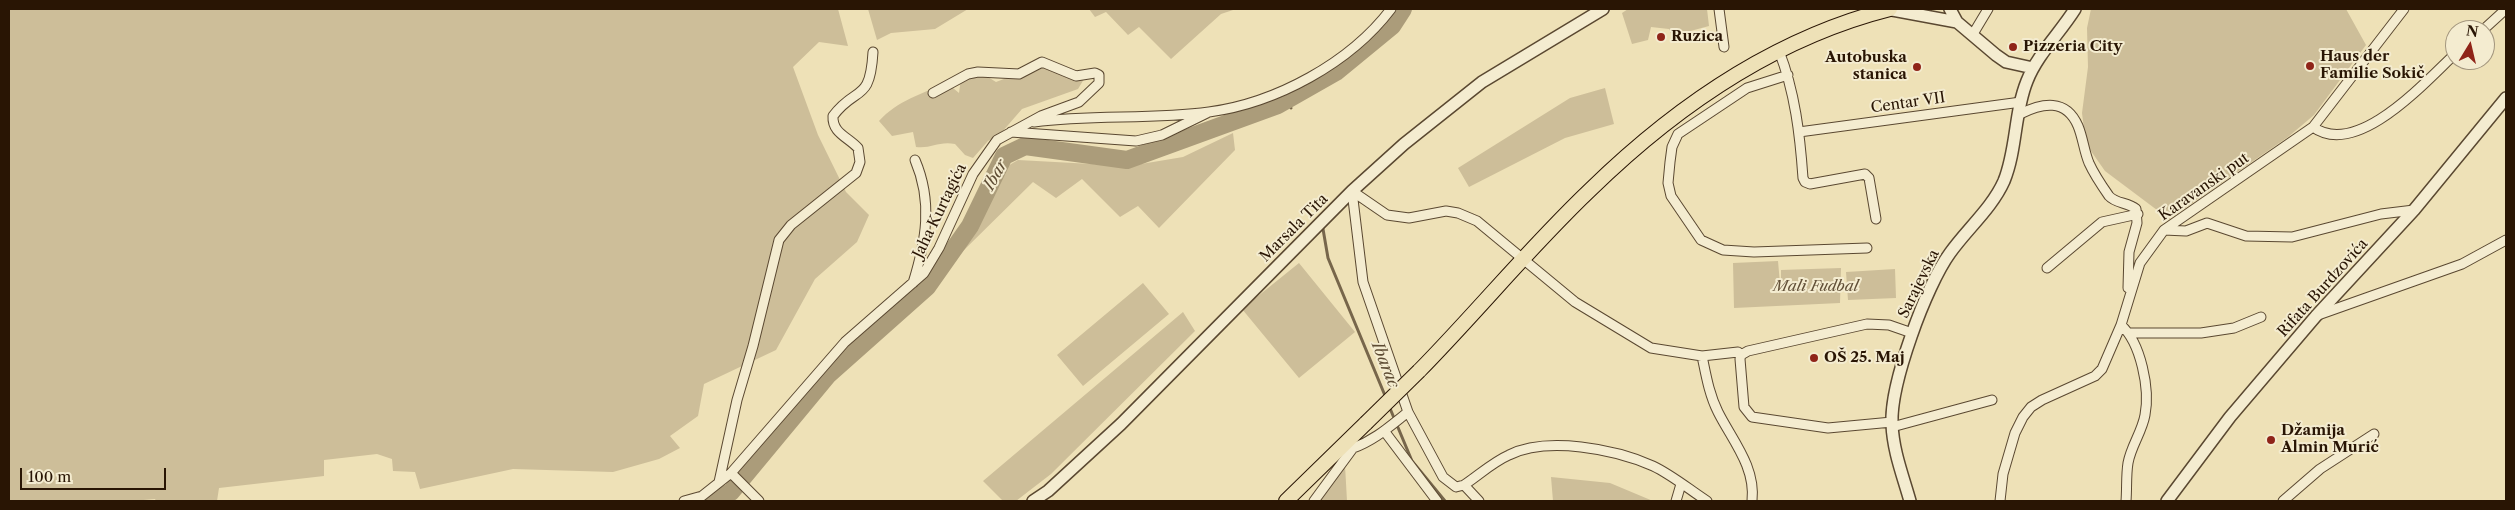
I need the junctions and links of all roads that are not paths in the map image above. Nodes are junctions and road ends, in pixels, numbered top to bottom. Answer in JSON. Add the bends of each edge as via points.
{"nodes":[{"id":1,"x":1391,"y":9,"type":"edge"},
{"id":2,"x":1603,"y":9,"type":"edge"},
{"id":3,"x":1719,"y":9,"type":"edge"},
{"id":4,"x":1889,"y":9,"type":"edge"},
{"id":5,"x":1950,"y":9,"type":"edge"},
{"id":6,"x":1988,"y":9,"type":"edge"},
{"id":7,"x":2074,"y":9,"type":"edge"},
{"id":8,"x":2404,"y":9,"type":"edge"},
{"id":9,"x":2506,"y":9,"type":"edge"},
{"id":10,"x":2494,"y":20,"type":"edge"},
{"id":11,"x":1957,"y":22,"type":"junction"},
{"id":12,"x":1973,"y":34,"type":"junction"},
{"id":13,"x":1724,"y":46,"type":"dead end"},
{"id":14,"x":873,"y":52,"type":"dead end"},
{"id":15,"x":1778,"y":52,"type":"junction"},
{"id":16,"x":2445,"y":63,"type":"edge"},
{"id":17,"x":2033,"y":68,"type":"junction"},
{"id":18,"x":1788,"y":75,"type":"junction"},
{"id":19,"x":933,"y":93,"type":"dead end"},
{"id":20,"x":2506,"y":98,"type":"edge"},
{"id":21,"x":2020,"y":108,"type":"junction"},
{"id":22,"x":1210,"y":112,"type":"junction"},
{"id":23,"x":1026,"y":123,"type":"junction"},
{"id":24,"x":2313,"y":127,"type":"junction"},
{"id":25,"x":1011,"y":132,"type":"junction"},
{"id":26,"x":1799,"y":132,"type":"junction"},
{"id":27,"x":915,"y":160,"type":"dead end"},
{"id":28,"x":1352,"y":191,"type":"junction"},
{"id":29,"x":2414,"y":210,"type":"junction"},
{"id":30,"x":2138,"y":214,"type":"junction"},
{"id":31,"x":1876,"y":219,"type":"dead end"},
{"id":32,"x":2164,"y":230,"type":"junction"},
{"id":33,"x":2506,"y":240,"type":"edge"},
{"id":34,"x":1867,"y":248,"type":"dead end"},
{"id":35,"x":1523,"y":261,"type":"junction"},
{"id":36,"x":2047,"y":268,"type":"dead end"},
{"id":37,"x":913,"y":284,"type":"junction"},
{"id":38,"x":2128,"y":301,"type":"junction"},
{"id":39,"x":2316,"y":316,"type":"junction"},
{"id":40,"x":2261,"y":317,"type":"dead end"},
{"id":41,"x":2121,"y":325,"type":"junction"},
{"id":42,"x":1912,"y":333,"type":"junction"},
{"id":43,"x":2130,"y":333,"type":"junction"},
{"id":44,"x":1741,"y":355,"type":"junction"},
{"id":45,"x":1702,"y":356,"type":"junction"},
{"id":46,"x":1992,"y":400,"type":"dead end"},
{"id":47,"x":1405,"y":415,"type":"junction"},
{"id":48,"x":1892,"y":425,"type":"junction"},
{"id":49,"x":1389,"y":428,"type":"junction"},
{"id":50,"x":2374,"y":434,"type":"dead end"},
{"id":51,"x":1350,"y":445,"type":"junction"},
{"id":52,"x":734,"y":476,"type":"junction"},
{"id":53,"x":719,"y":482,"type":"junction"},
{"id":54,"x":1681,"y":484,"type":"junction"},
{"id":55,"x":1464,"y":485,"type":"junction"},
{"id":56,"x":684,"y":501,"type":"edge"},
{"id":57,"x":759,"y":501,"type":"edge"},
{"id":58,"x":1033,"y":501,"type":"edge"},
{"id":59,"x":1286,"y":501,"type":"edge"},
{"id":60,"x":1314,"y":501,"type":"edge"},
{"id":61,"x":1436,"y":501,"type":"edge"},
{"id":62,"x":1477,"y":501,"type":"edge"},
{"id":63,"x":1676,"y":501,"type":"edge"},
{"id":64,"x":1707,"y":501,"type":"edge"},
{"id":65,"x":1752,"y":501,"type":"edge"},
{"id":66,"x":1910,"y":501,"type":"edge"},
{"id":67,"x":2000,"y":501,"type":"edge"},
{"id":68,"x":2126,"y":501,"type":"edge"},
{"id":69,"x":2167,"y":501,"type":"edge"},
{"id":70,"x":2283,"y":501,"type":"edge"}],
"edges":[{"from":1,"to":22,"type":"street","via":[[1378,26],[1316,74],[1292,87]]},
{"from":2,"to":28,"type":"street","name":"Marsala Tita","via":[[1482,82],[1404,144]]},
{"from":3,"to":13,"type":"street"},
{"from":4,"to":11,"type":"street"},
{"from":4,"to":15,"type":"main road","via":[[1821,30]]},
{"from":5,"to":11,"type":"street"},
{"from":6,"to":12,"type":"street"},
{"from":7,"to":17,"type":"street","name":"Sarajevska"},
{"from":8,"to":24,"type":"street","name":"Karavanski put"},
{"from":9,"to":10,"type":"street"},
{"from":11,"to":12,"type":"street"},
{"from":12,"to":17,"type":"street","via":[[2006,62]]},
{"from":14,"to":53,"type":"street","via":[[867,86],[833,116],[838,132],[858,148],[860,162],[856,173],[791,225],[779,240]]},
{"from":15,"to":18,"type":"street"},
{"from":15,"to":35,"type":"main road","via":[[1680,111],[1590,189]]},
{"from":16,"to":24,"type":"street","via":[[2397,108],[2370,125],[2337,137],[2322,134]]},
{"from":17,"to":21,"type":"street","name":"Sarajevska"},
{"from":18,"to":26,"type":"street"},
{"from":18,"to":34,"type":"street","via":[[1748,88],[1678,134],[1670,162],[1668,183],[1671,196],[1701,240],[1723,250],[1764,252]]},
{"from":19,"to":23,"type":"street","name":"Jaha Kurtagića","via":[[968,74],[1019,74],[1042,62],[1076,76],[1099,75],[1099,83],[1079,102]]},
{"from":20,"to":29,"type":"street","name":"Rifata Burdzovića"},
{"from":21,"to":26,"type":"street","name":"Centar VII"},
{"from":21,"to":30,"type":"street","name":"Centar VII","via":[[2045,104],[2056,105],[2067,112],[2077,125],[2089,163],[2109,195],[2116,202],[2130,204]]},
{"from":21,"to":42,"type":"street","name":"Sarajevska","via":[[2004,181],[1941,268]]},
{"from":22,"to":23,"type":"street"},
{"from":22,"to":25,"type":"street","via":[[1162,135],[1136,141]]},
{"from":23,"to":25,"type":"street","name":"Jaha Kurtagića"},
{"from":24,"to":32,"type":"street","name":"Karavanski put"},
{"from":25,"to":37,"type":"street","name":"Jaha Kurtagića","via":[[997,140],[980,160],[939,248]]},
{"from":26,"to":31,"type":"street","via":[[1806,182],[1810,184],[1865,174],[1869,178]]},
{"from":27,"to":37,"type":"street","via":[[921,177],[927,224]]},
{"from":28,"to":35,"type":"street","via":[[1387,215],[1409,218],[1436,212],[1458,213],[1477,221]]},
{"from":28,"to":47,"type":"street","via":[[1363,282]]},
{"from":28,"to":58,"type":"street","name":"Marsala Tita","via":[[1127,418]]},
{"from":29,"to":32,"type":"street","via":[[2381,214],[2292,238],[2246,236],[2207,223],[2186,231]]},
{"from":29,"to":39,"type":"street","name":"Rifata Burdzovića"},
{"from":30,"to":36,"type":"street","via":[[2102,222]]},
{"from":30,"to":38,"type":"street","via":[[2129,252]]},
{"from":32,"to":38,"type":"street","name":"Karavanski put","via":[[2140,263]]},
{"from":33,"to":39,"type":"street","via":[[2462,264]]},
{"from":35,"to":45,"type":"street","via":[[1575,302],[1652,348]]},
{"from":35,"to":51,"type":"main road","bridge":true,"via":[[1366,423]]},
{"from":37,"to":52,"type":"street","name":"Jaha Kurtagića","via":[[845,342]]},
{"from":38,"to":41,"type":"street","name":"Karavanski put"},
{"from":39,"to":69,"type":"street","name":"Rifata Burdzovića","via":[[2230,417]]},
{"from":40,"to":43,"type":"street","via":[[2234,328],[2201,333]]},
{"from":41,"to":43,"type":"street"},
{"from":41,"to":67,"type":"street","name":"Karavanski put","via":[[2102,369],[2087,380],[2042,400],[2023,417],[2003,474]]},
{"from":42,"to":44,"type":"street","via":[[1889,325],[1867,324]]},
{"from":42,"to":48,"type":"street","name":"Sarajevska","via":[[1893,402]]},
{"from":43,"to":68,"type":"street","via":[[2145,373],[2146,398],[2145,415],[2128,462]]},
{"from":44,"to":45,"type":"street","via":[[1725,352]]},
{"from":44,"to":48,"type":"street","via":[[1744,407],[1752,418],[1828,428]]},
{"from":45,"to":65,"type":"street","via":[[1710,394],[1750,476]]},
{"from":46,"to":48,"type":"street"},
{"from":47,"to":49,"type":"street"},
{"from":47,"to":55,"type":"street","via":[[1443,477],[1456,487]]},
{"from":48,"to":66,"type":"street","name":"Sarajevska","via":[[1894,447]]},
{"from":49,"to":51,"type":"street"},
{"from":49,"to":61,"type":"street"},
{"from":50,"to":70,"type":"street","via":[[2320,470]]},
{"from":51,"to":59,"type":"main road"},
{"from":51,"to":60,"type":"street"},
{"from":52,"to":53,"type":"street","name":"Jaha Kurtagića"},
{"from":52,"to":57,"type":"street"},
{"from":53,"to":56,"type":"street","name":"Jaha Kurtagića","via":[[702,496]]},
{"from":54,"to":55,"type":"street","via":[[1636,459],[1564,445],[1532,447],[1508,455]]},
{"from":54,"to":63,"type":"street"},
{"from":54,"to":64,"type":"street"},
{"from":55,"to":62,"type":"street"}]}
